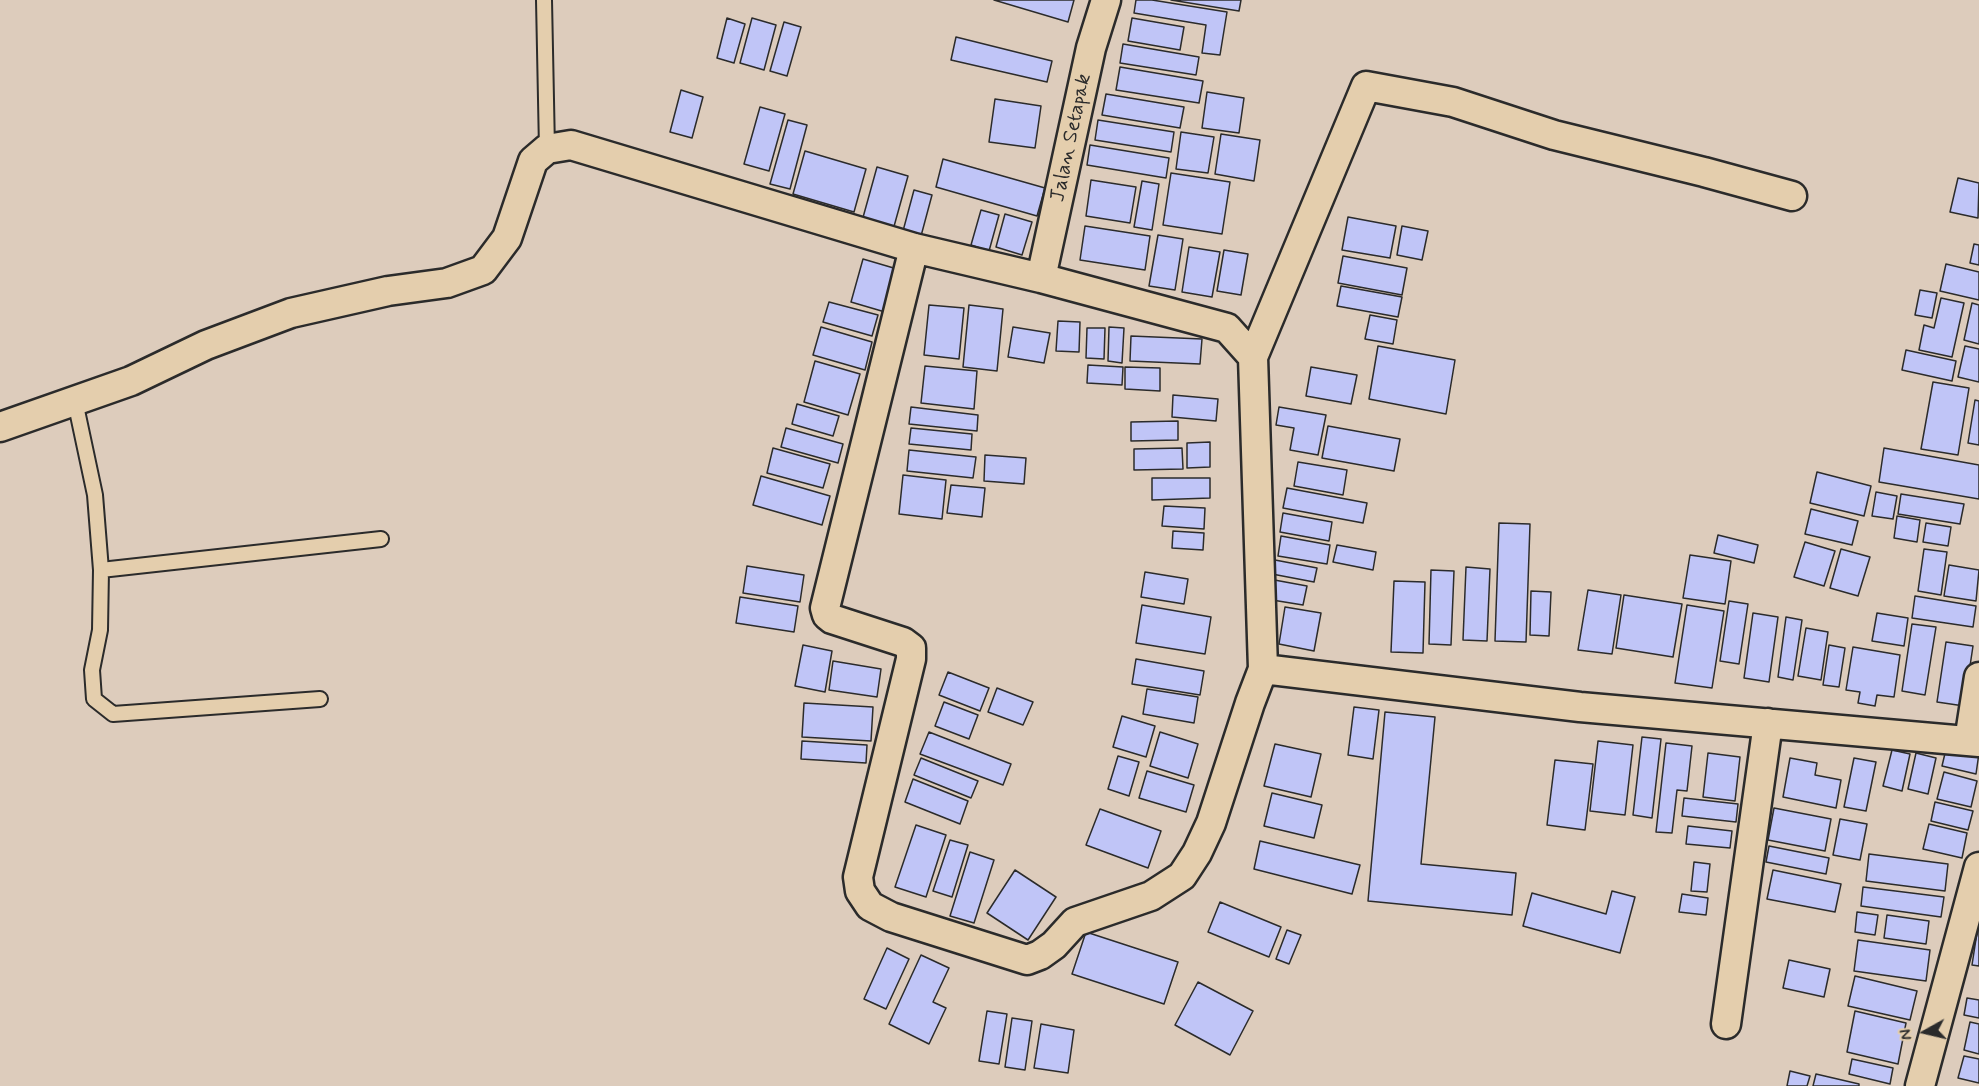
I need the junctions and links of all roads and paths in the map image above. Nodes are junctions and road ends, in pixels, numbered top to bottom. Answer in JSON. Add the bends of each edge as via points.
{"nodes":[{"id":1,"x":544,"y":0,"type":"edge"},
{"id":2,"x":1106,"y":0,"type":"edge"},
{"id":3,"x":547,"y":149,"type":"junction"},
{"id":4,"x":1792,"y":196,"type":"dead end"},
{"id":5,"x":914,"y":248,"type":"junction"},
{"id":6,"x":1041,"y":278,"type":"junction"},
{"id":7,"x":1253,"y":357,"type":"junction"},
{"id":8,"x":75,"y":401,"type":"junction"},
{"id":9,"x":0,"y":427,"type":"edge"},
{"id":10,"x":381,"y":539,"type":"dead end"},
{"id":11,"x":101,"y":570,"type":"junction"},
{"id":12,"x":1263,"y":669,"type":"junction"},
{"id":13,"x":1979,"y":677,"type":"edge"},
{"id":14,"x":320,"y":699,"type":"dead end"},
{"id":15,"x":1768,"y":723,"type":"junction"},
{"id":16,"x":1974,"y":742,"type":"edge"},
{"id":17,"x":1979,"y":867,"type":"edge"},
{"id":18,"x":1726,"y":1024,"type":"dead end"},
{"id":19,"x":1920,"y":1086,"type":"edge"}],
"edges":[{"from":1,"to":3,"type":"lane"},
{"from":2,"to":6,"type":"street","name":"Jalan Setapak","via":[[1091,48]]},
{"from":3,"to":5,"type":"street","via":[[571,146]]},
{"from":3,"to":8,"type":"street","via":[[533,161],[507,238],[483,270],[447,283],[388,291],[291,313]]},
{"from":4,"to":7,"type":"street","via":[[1554,135],[1453,102],[1366,86]]},
{"from":5,"to":6,"type":"street"},
{"from":5,"to":12,"type":"street","via":[[825,608],[832,619],[911,648],[858,877],[860,891],[870,906],[891,917],[1027,960],[1054,945],[1075,922],[1151,896],[1182,876],[1197,853],[1211,823]]},
{"from":6,"to":7,"type":"street","via":[[1227,328]]},
{"from":7,"to":12,"type":"street"},
{"from":8,"to":9,"type":"street"},
{"from":8,"to":11,"type":"lane","via":[[95,495]]},
{"from":10,"to":11,"type":"lane"},
{"from":11,"to":14,"type":"lane","via":[[99,630],[92,670],[94,699],[113,714]]},
{"from":12,"to":15,"type":"street","via":[[1580,707]]},
{"from":13,"to":16,"type":"street"},
{"from":15,"to":16,"type":"street"},
{"from":15,"to":18,"type":"street"},
{"from":17,"to":19,"type":"street"}]}
